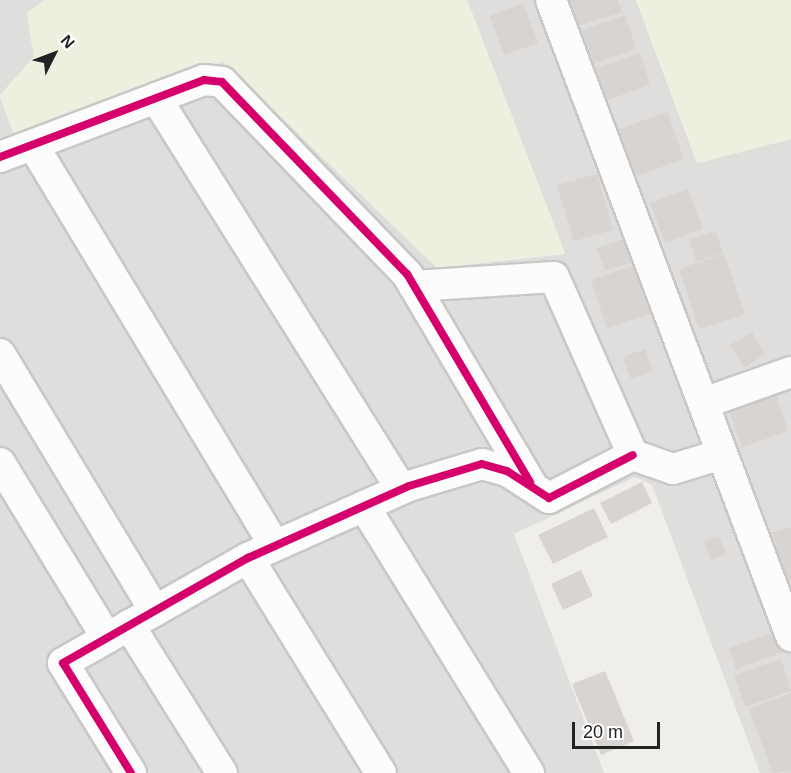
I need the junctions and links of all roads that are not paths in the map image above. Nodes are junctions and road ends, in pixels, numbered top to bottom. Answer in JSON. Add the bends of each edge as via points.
{"nodes":[{"id":1,"x":551,"y":0,"type":"edge"},
{"id":2,"x":156,"y":98,"type":"junction"},
{"id":3,"x":33,"y":144,"type":"junction"},
{"id":4,"x":0,"y":157,"type":"edge"},
{"id":5,"x":414,"y":286,"type":"junction"},
{"id":6,"x":0,"y":354,"type":"edge"},
{"id":7,"x":791,"y":372,"type":"edge"},
{"id":8,"x":704,"y":403,"type":"junction"},
{"id":9,"x":722,"y":454,"type":"junction"},
{"id":10,"x":633,"y":455,"type":"junction"},
{"id":11,"x":0,"y":462,"type":"edge"},
{"id":12,"x":530,"y":482,"type":"junction"},
{"id":13,"x":402,"y":489,"type":"junction"},
{"id":14,"x":364,"y":506,"type":"junction"},
{"id":15,"x":262,"y":552,"type":"junction"},
{"id":16,"x":130,"y":625,"type":"junction"},
{"id":17,"x":791,"y":636,"type":"edge"},
{"id":18,"x":131,"y":773,"type":"edge"},
{"id":19,"x":222,"y":773,"type":"edge"},
{"id":20,"x":381,"y":773,"type":"edge"},
{"id":21,"x":529,"y":773,"type":"edge"}],
"edges":[{"from":1,"to":8,"type":"street"},
{"from":2,"to":3,"type":"street"},
{"from":2,"to":5,"type":"street","via":[[204,80],[222,82],[339,198]]},
{"from":2,"to":13,"type":"street"},
{"from":3,"to":4,"type":"street"},
{"from":3,"to":15,"type":"street"},
{"from":5,"to":10,"type":"street","via":[[554,277]]},
{"from":5,"to":12,"type":"street"},
{"from":6,"to":16,"type":"street"},
{"from":7,"to":8,"type":"street"},
{"from":8,"to":9,"type":"street"},
{"from":9,"to":10,"type":"street","via":[[673,469]]},
{"from":9,"to":17,"type":"street"},
{"from":10,"to":12,"type":"street","via":[[549,498]]},
{"from":11,"to":16,"type":"street"},
{"from":12,"to":13,"type":"street","via":[[482,465]]},
{"from":13,"to":14,"type":"street"},
{"from":14,"to":15,"type":"street"},
{"from":14,"to":21,"type":"street"},
{"from":15,"to":16,"type":"street"},
{"from":15,"to":20,"type":"street"},
{"from":16,"to":18,"type":"street","via":[[63,663]]},
{"from":16,"to":19,"type":"street"}]}
